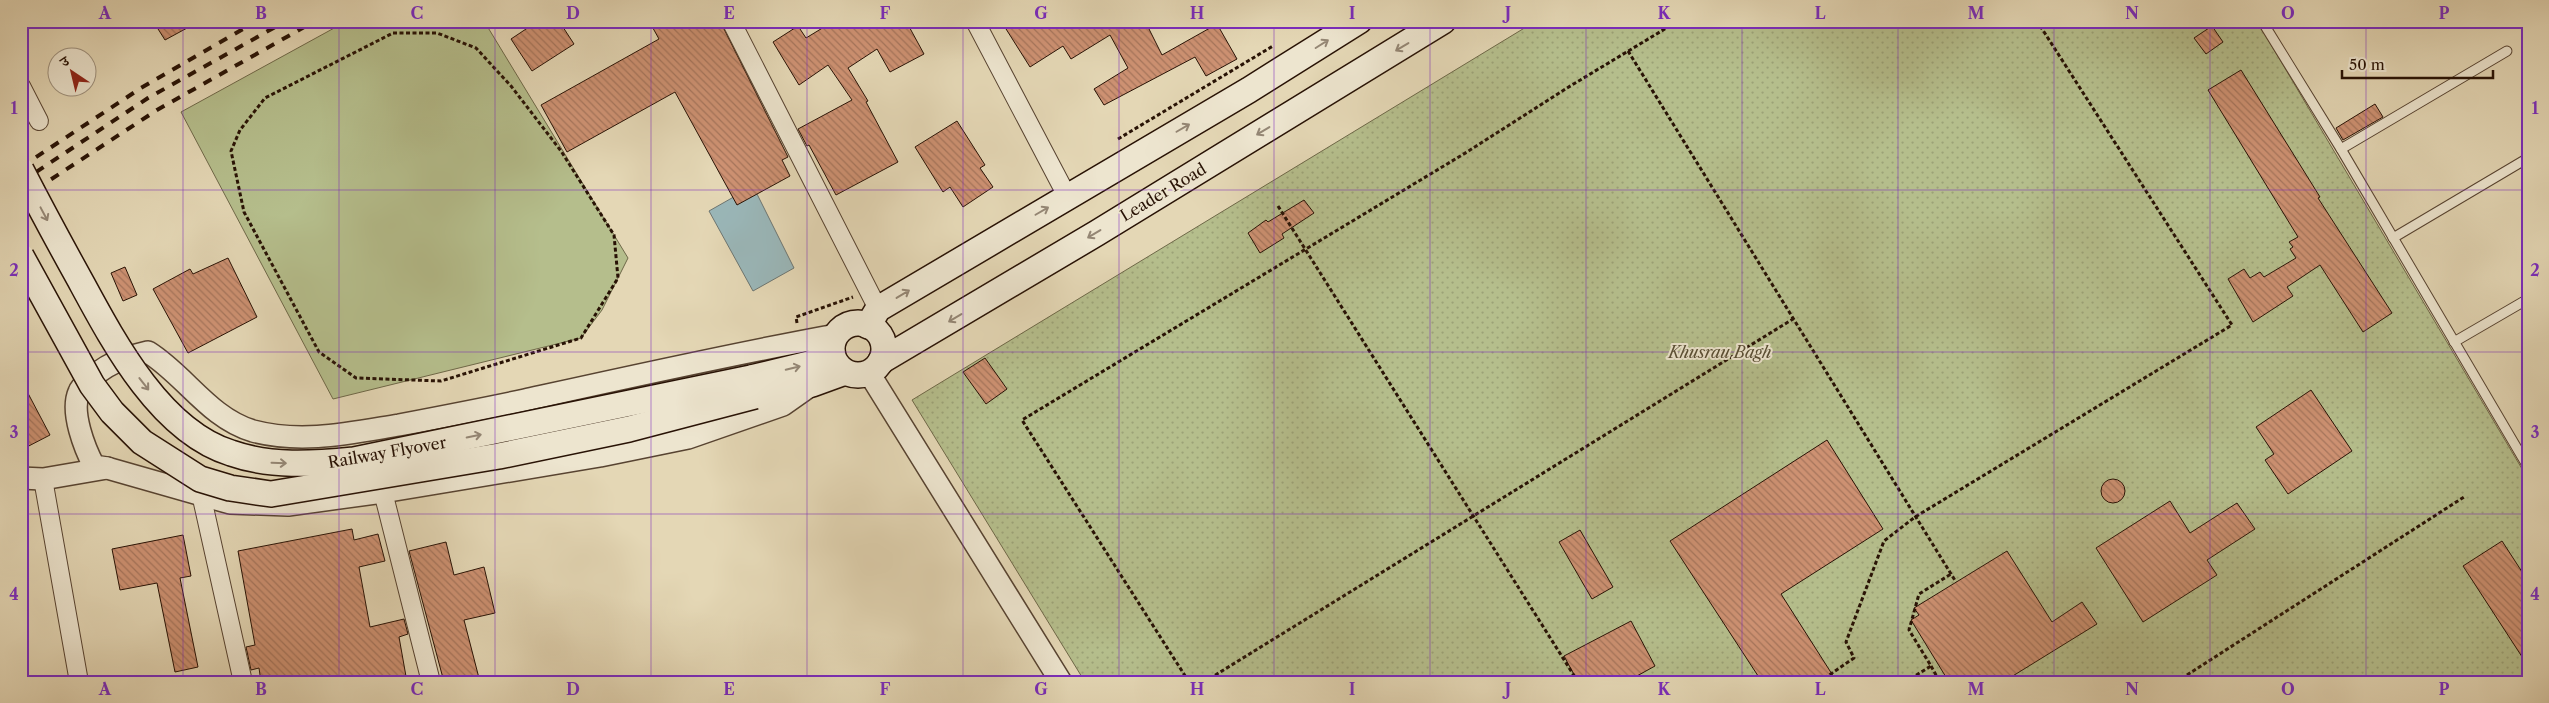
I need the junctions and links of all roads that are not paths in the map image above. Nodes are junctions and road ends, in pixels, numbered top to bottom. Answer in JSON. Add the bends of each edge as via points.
{"nodes":[{"id":1,"x":731,"y":21,"type":"edge"},
{"id":2,"x":974,"y":21,"type":"edge"},
{"id":3,"x":1359,"y":21,"type":"edge"},
{"id":4,"x":1443,"y":21,"type":"edge"},
{"id":5,"x":2262,"y":21,"type":"edge"},
{"id":6,"x":2507,"y":51,"type":"dead end"},
{"id":7,"x":21,"y":86,"type":"edge"},
{"id":8,"x":39,"y":121,"type":"dead end"},
{"id":9,"x":2341,"y":149,"type":"junction"},
{"id":10,"x":2528,"y":158,"type":"edge"},
{"id":11,"x":21,"y":170,"type":"edge"},
{"id":12,"x":1067,"y":196,"type":"junction"},
{"id":13,"x":2393,"y":238,"type":"junction"},
{"id":14,"x":21,"y":256,"type":"edge"},
{"id":15,"x":2528,"y":299,"type":"edge"},
{"id":16,"x":873,"y":317,"type":"junction"},
{"id":17,"x":2454,"y":342,"type":"junction"},
{"id":18,"x":853,"y":359,"type":"junction"},
{"id":19,"x":812,"y":384,"type":"junction"},
{"id":20,"x":753,"y":387,"type":"junction"},
{"id":21,"x":2527,"y":464,"type":"edge"},
{"id":22,"x":107,"y":468,"type":"junction"},
{"id":23,"x":21,"y":478,"type":"edge"},
{"id":24,"x":43,"y":479,"type":"junction"},
{"id":25,"x":383,"y":492,"type":"junction"},
{"id":26,"x":201,"y":494,"type":"junction"},
{"id":27,"x":78,"y":682,"type":"edge"},
{"id":28,"x":243,"y":682,"type":"edge"},
{"id":29,"x":431,"y":682,"type":"edge"},
{"id":30,"x":1061,"y":682,"type":"edge"}],
"edges":[{"from":1,"to":16,"type":"street"},
{"from":2,"to":12,"type":"street"},
{"from":12,"to":3,"type":"main road","one_way":true,"via":[[1249,90]]},
{"from":4,"to":18,"type":"main road","name":"Leader Road","one_way":true,"via":[[1097,233]]},
{"from":5,"to":9,"type":"lane"},
{"from":6,"to":9,"type":"lane"},
{"from":7,"to":8,"type":"street"},
{"from":9,"to":13,"type":"lane"},
{"from":10,"to":13,"type":"lane"},
{"from":11,"to":20,"type":"main road","name":"Railway Flyover","one_way":true,"bridge":true,"via":[[115,344],[144,385],[171,415],[203,440],[228,453],[264,463],[354,460]]},
{"from":16,"to":12,"type":"main road","one_way":true},
{"from":13,"to":17,"type":"lane"},
{"from":14,"to":20,"type":"main road","name":"Railway Flyover","bridge":true,"via":[[92,385],[112,412],[142,442],[200,479],[230,488],[271,494],[499,456],[628,429]]},
{"from":15,"to":17,"type":"lane"},
{"from":16,"to":18,"type":"main road","via":[[850,325]]},
{"from":16,"to":18,"type":"main road","via":[[883,353]]},
{"from":17,"to":21,"type":"lane"},
{"from":18,"to":19,"type":"main road","name":"Railway Flyover"},
{"from":20,"to":18,"type":"main road","name":"Railway Flyover","one_way":true,"via":[[809,364]]},
{"from":18,"to":22,"type":"street","via":[[722,357],[461,414],[313,438],[283,437],[251,430],[224,417],[190,390],[164,362],[148,352],[122,358],[99,370],[79,391],[77,413],[84,448],[94,466]]},
{"from":18,"to":30,"type":"street"},
{"from":19,"to":20,"type":"main road","name":"Railway Flyover"},
{"from":19,"to":25,"type":"street","via":[[783,405],[688,438]]},
{"from":22,"to":24,"type":"street"},
{"from":22,"to":26,"type":"street"},
{"from":23,"to":24,"type":"street"},
{"from":24,"to":27,"type":"street"},
{"from":25,"to":26,"type":"street","via":[[288,505],[230,503]]},
{"from":25,"to":29,"type":"street"},
{"from":26,"to":28,"type":"street"}]}
